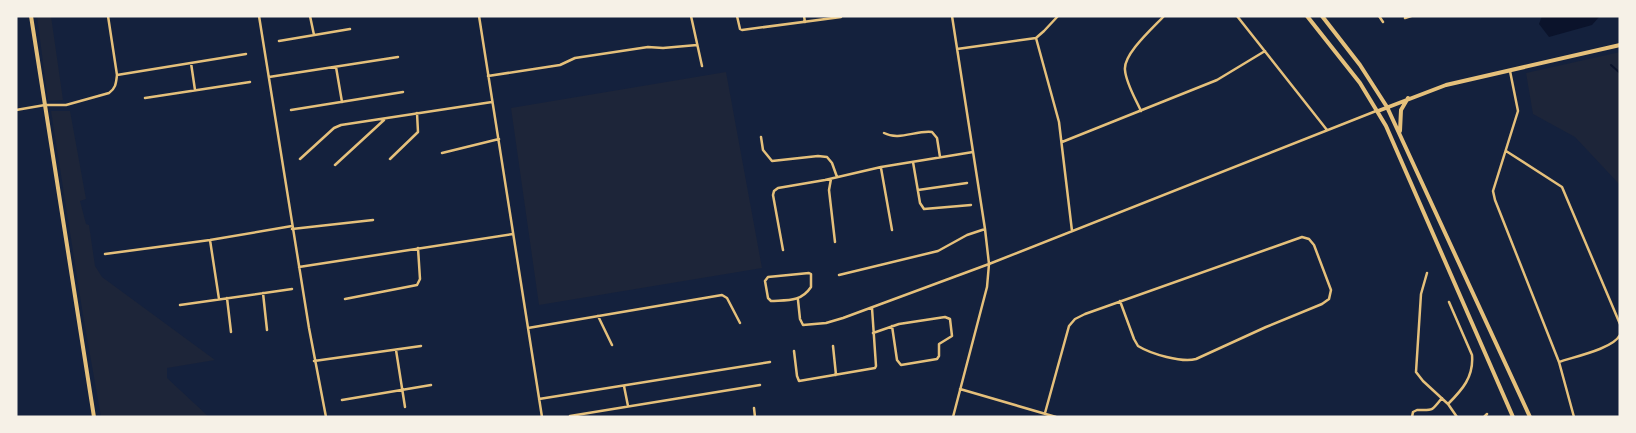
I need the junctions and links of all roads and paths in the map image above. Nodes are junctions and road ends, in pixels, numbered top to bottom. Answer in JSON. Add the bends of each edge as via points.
{"nodes":[{"id":1,"x":31,"y":16,"type":"edge"},
{"id":2,"x":108,"y":16,"type":"edge"},
{"id":3,"x":260,"y":16,"type":"edge"},
{"id":4,"x":310,"y":16,"type":"edge"},
{"id":5,"x":479,"y":16,"type":"edge"},
{"id":6,"x":691,"y":16,"type":"edge"},
{"id":7,"x":737,"y":16,"type":"edge"},
{"id":8,"x":804,"y":16,"type":"edge"},
{"id":9,"x":952,"y":16,"type":"edge"},
{"id":10,"x":1058,"y":16,"type":"edge"},
{"id":11,"x":1164,"y":16,"type":"edge"},
{"id":12,"x":1237,"y":16,"type":"edge"},
{"id":13,"x":1306,"y":16,"type":"edge"},
{"id":14,"x":1322,"y":16,"type":"edge"},
{"id":15,"x":1379,"y":16,"type":"edge"},
{"id":16,"x":1411,"y":16,"type":"edge"},
{"id":17,"x":841,"y":17,"type":"edge"},
{"id":18,"x":1405,"y":18,"type":"dead end"},
{"id":19,"x":805,"y":22,"type":"junction"},
{"id":20,"x":1383,"y":22,"type":"dead end"},
{"id":21,"x":350,"y":29,"type":"dead end"},
{"id":22,"x":314,"y":35,"type":"junction"},
{"id":23,"x":1036,"y":38,"type":"junction"},
{"id":24,"x":279,"y":41,"type":"dead end"},
{"id":25,"x":697,"y":44,"type":"junction"},
{"id":26,"x":1620,"y":45,"type":"edge"},
{"id":27,"x":957,"y":49,"type":"junction"},
{"id":28,"x":1265,"y":51,"type":"junction"},
{"id":29,"x":246,"y":54,"type":"dead end"},
{"id":30,"x":398,"y":57,"type":"dead end"},
{"id":31,"x":191,"y":63,"type":"junction"},
{"id":32,"x":702,"y":66,"type":"dead end"},
{"id":33,"x":336,"y":67,"type":"junction"},
{"id":34,"x":1510,"y":70,"type":"junction"},
{"id":35,"x":117,"y":75,"type":"junction"},
{"id":36,"x":488,"y":76,"type":"junction"},
{"id":37,"x":269,"y":77,"type":"junction"},
{"id":38,"x":250,"y":82,"type":"dead end"},
{"id":39,"x":195,"y":90,"type":"junction"},
{"id":40,"x":403,"y":92,"type":"dead end"},
{"id":41,"x":145,"y":98,"type":"dead end"},
{"id":42,"x":1408,"y":98,"type":"junction"},
{"id":43,"x":342,"y":102,"type":"junction"},
{"id":44,"x":492,"y":102,"type":"junction"},
{"id":45,"x":45,"y":105,"type":"junction"},
{"id":46,"x":1387,"y":107,"type":"junction"},
{"id":47,"x":16,"y":110,"type":"edge"},
{"id":48,"x":291,"y":110,"type":"dead end"},
{"id":49,"x":1140,"y":111,"type":"junction"},
{"id":50,"x":1378,"y":111,"type":"junction"},
{"id":51,"x":417,"y":113,"type":"junction"},
{"id":52,"x":385,"y":119,"type":"junction"},
{"id":53,"x":1327,"y":130,"type":"junction"},
{"id":54,"x":884,"y":134,"type":"dead end"},
{"id":55,"x":1401,"y":136,"type":"junction"},
{"id":56,"x":762,"y":137,"type":"dead end"},
{"id":57,"x":498,"y":139,"type":"junction"},
{"id":58,"x":1062,"y":142,"type":"junction"},
{"id":59,"x":1506,"y":151,"type":"junction"},
{"id":60,"x":973,"y":152,"type":"junction"},
{"id":61,"x":442,"y":153,"type":"dead end"},
{"id":62,"x":940,"y":157,"type":"junction"},
{"id":63,"x":300,"y":159,"type":"dead end"},
{"id":64,"x":390,"y":159,"type":"dead end"},
{"id":65,"x":913,"y":162,"type":"junction"},
{"id":66,"x":335,"y":165,"type":"dead end"},
{"id":67,"x":881,"y":167,"type":"junction"},
{"id":68,"x":837,"y":177,"type":"junction"},
{"id":69,"x":831,"y":179,"type":"junction"},
{"id":70,"x":967,"y":183,"type":"dead end"},
{"id":71,"x":918,"y":190,"type":"junction"},
{"id":72,"x":971,"y":204,"type":"dead end"},
{"id":73,"x":373,"y":220,"type":"dead end"},
{"id":74,"x":292,"y":228,"type":"junction"},
{"id":75,"x":985,"y":229,"type":"junction"},
{"id":76,"x":892,"y":230,"type":"dead end"},
{"id":77,"x":1072,"y":231,"type":"junction"},
{"id":78,"x":513,"y":234,"type":"junction"},
{"id":79,"x":210,"y":240,"type":"junction"},
{"id":80,"x":835,"y":242,"type":"dead end"},
{"id":81,"x":418,"y":248,"type":"junction"},
{"id":82,"x":783,"y":250,"type":"dead end"},
{"id":83,"x":105,"y":254,"type":"dead end"},
{"id":84,"x":989,"y":264,"type":"junction"},
{"id":85,"x":299,"y":267,"type":"junction"},
{"id":86,"x":1427,"y":272,"type":"dead end"},
{"id":87,"x":839,"y":275,"type":"dead end"},
{"id":88,"x":292,"y":289,"type":"dead end"},
{"id":89,"x":263,"y":293,"type":"junction"},
{"id":90,"x":227,"y":298,"type":"junction"},
{"id":91,"x":346,"y":299,"type":"dead end"},
{"id":92,"x":219,"y":300,"type":"junction"},
{"id":93,"x":798,"y":300,"type":"junction"},
{"id":94,"x":1120,"y":301,"type":"junction"},
{"id":95,"x":1448,"y":302,"type":"dead end"},
{"id":96,"x":180,"y":305,"type":"dead end"},
{"id":97,"x":872,"y":308,"type":"junction"},
{"id":98,"x":598,"y":316,"type":"junction"},
{"id":99,"x":740,"y":323,"type":"dead end"},
{"id":100,"x":1620,"y":324,"type":"edge"},
{"id":101,"x":892,"y":326,"type":"junction"},
{"id":102,"x":528,"y":328,"type":"junction"},
{"id":103,"x":267,"y":330,"type":"dead end"},
{"id":104,"x":231,"y":332,"type":"dead end"},
{"id":105,"x":873,"y":333,"type":"junction"},
{"id":106,"x":1620,"y":335,"type":"edge"},
{"id":107,"x":612,"y":345,"type":"dead end"},
{"id":108,"x":420,"y":346,"type":"dead end"},
{"id":109,"x":832,"y":346,"type":"dead end"},
{"id":110,"x":396,"y":350,"type":"junction"},
{"id":111,"x":794,"y":350,"type":"dead end"},
{"id":112,"x":314,"y":361,"type":"junction"},
{"id":113,"x":770,"y":362,"type":"dead end"},
{"id":114,"x":1559,"y":362,"type":"junction"},
{"id":115,"x":836,"y":375,"type":"junction"},
{"id":116,"x":431,"y":385,"type":"dead end"},
{"id":117,"x":624,"y":385,"type":"junction"},
{"id":118,"x":760,"y":385,"type":"dead end"},
{"id":119,"x":960,"y":389,"type":"junction"},
{"id":120,"x":402,"y":390,"type":"junction"},
{"id":121,"x":1442,"y":398,"type":"junction"},
{"id":122,"x":539,"y":399,"type":"junction"},
{"id":123,"x":342,"y":400,"type":"dead end"},
{"id":124,"x":1448,"y":404,"type":"junction"},
{"id":125,"x":628,"y":406,"type":"junction"},
{"id":126,"x":405,"y":407,"type":"dead end"},
{"id":127,"x":754,"y":408,"type":"dead end"},
{"id":128,"x":1045,"y":413,"type":"junction"},
{"id":129,"x":93,"y":416,"type":"edge"},
{"id":130,"x":570,"y":416,"type":"dead end"},
{"id":131,"x":326,"y":417,"type":"edge"},
{"id":132,"x":542,"y":417,"type":"edge"},
{"id":133,"x":755,"y":417,"type":"edge"},
{"id":134,"x":952,"y":417,"type":"edge"},
{"id":135,"x":1056,"y":417,"type":"edge"},
{"id":136,"x":1412,"y":417,"type":"edge"},
{"id":137,"x":1457,"y":417,"type":"edge"},
{"id":138,"x":1513,"y":417,"type":"edge"},
{"id":139,"x":1530,"y":417,"type":"edge"},
{"id":140,"x":1574,"y":417,"type":"edge"}],
"edges":[{"from":1,"to":45,"type":"street"},
{"from":2,"to":35,"type":"street"},
{"from":3,"to":37,"type":"street"},
{"from":4,"to":22,"type":"street"},
{"from":5,"to":36,"type":"street"},
{"from":6,"to":25,"type":"street"},
{"from":7,"to":19,"type":"street","via":[[742,30]]},
{"from":8,"to":19,"type":"street"},
{"from":9,"to":27,"type":"street"},
{"from":10,"to":23,"type":"street"},
{"from":11,"to":49,"type":"street","via":[[1124,66]]},
{"from":12,"to":28,"type":"street"},
{"from":13,"to":50,"type":"street","via":[[1360,83]]},
{"from":14,"to":46,"type":"street"},
{"from":15,"to":20,"type":"street"},
{"from":16,"to":18,"type":"street"},
{"from":17,"to":19,"type":"street"},
{"from":21,"to":22,"type":"street"},
{"from":22,"to":24,"type":"street"},
{"from":23,"to":27,"type":"street"},
{"from":23,"to":58,"type":"street"},
{"from":25,"to":32,"type":"street"},
{"from":25,"to":36,"type":"street","via":[[648,47],[575,58],[560,64]]},
{"from":26,"to":34,"type":"street"},
{"from":27,"to":60,"type":"street"},
{"from":28,"to":49,"type":"street","via":[[1223,77]]},
{"from":28,"to":53,"type":"street"},
{"from":29,"to":31,"type":"street"},
{"from":30,"to":33,"type":"street"},
{"from":31,"to":35,"type":"street"},
{"from":31,"to":39,"type":"street"},
{"from":33,"to":37,"type":"street"},
{"from":33,"to":43,"type":"street"},
{"from":34,"to":42,"type":"street"},
{"from":34,"to":59,"type":"street","via":[[1518,111]]},
{"from":35,"to":45,"type":"street","via":[[115,86],[109,93],[66,105]]},
{"from":36,"to":44,"type":"street"},
{"from":37,"to":74,"type":"street"},
{"from":38,"to":39,"type":"street"},
{"from":39,"to":41,"type":"street"},
{"from":40,"to":43,"type":"street"},
{"from":42,"to":46,"type":"street"},
{"from":42,"to":55,"type":"street","via":[[1400,113]]},
{"from":43,"to":48,"type":"street"},
{"from":44,"to":51,"type":"street"},
{"from":44,"to":57,"type":"street"},
{"from":45,"to":47,"type":"street"},
{"from":45,"to":129,"type":"street"},
{"from":46,"to":50,"type":"street"},
{"from":46,"to":55,"type":"street"},
{"from":49,"to":58,"type":"street"},
{"from":50,"to":53,"type":"street"},
{"from":50,"to":138,"type":"street"},
{"from":51,"to":52,"type":"street"},
{"from":51,"to":64,"type":"street","via":[[418,132]]},
{"from":52,"to":63,"type":"street","via":[[337,126]]},
{"from":52,"to":66,"type":"street"},
{"from":53,"to":77,"type":"street"},
{"from":54,"to":62,"type":"street","via":[[893,137],[932,132]]},
{"from":55,"to":139,"type":"street"},
{"from":56,"to":68,"type":"street","via":[[763,150],[772,161],[827,157]]},
{"from":57,"to":61,"type":"street"},
{"from":57,"to":78,"type":"street"},
{"from":58,"to":77,"type":"street"},
{"from":59,"to":100,"type":"street","via":[[1562,187]]},
{"from":59,"to":114,"type":"street","via":[[1494,184],[1495,200]]},
{"from":60,"to":62,"type":"street"},
{"from":60,"to":75,"type":"street"},
{"from":62,"to":65,"type":"street"},
{"from":65,"to":67,"type":"street"},
{"from":65,"to":71,"type":"street"},
{"from":67,"to":68,"type":"street"},
{"from":67,"to":76,"type":"street"},
{"from":68,"to":69,"type":"street"},
{"from":69,"to":80,"type":"street","via":[[829,190]]},
{"from":69,"to":82,"type":"street","via":[[774,191]]},
{"from":70,"to":71,"type":"street"},
{"from":71,"to":72,"type":"street","via":[[924,209]]},
{"from":73,"to":74,"type":"street"},
{"from":74,"to":79,"type":"street"},
{"from":74,"to":85,"type":"street"},
{"from":75,"to":84,"type":"street"},
{"from":75,"to":87,"type":"street","via":[[938,251]]},
{"from":77,"to":84,"type":"street"},
{"from":78,"to":81,"type":"street"},
{"from":78,"to":102,"type":"street"},
{"from":79,"to":83,"type":"street"},
{"from":79,"to":92,"type":"street"},
{"from":81,"to":85,"type":"street"},
{"from":81,"to":91,"type":"street","via":[[420,279],[417,285]]},
{"from":84,"to":97,"type":"street"},
{"from":84,"to":119,"type":"street","via":[[987,287]]},
{"from":85,"to":112,"type":"street"},
{"from":86,"to":121,"type":"street","via":[[1421,294],[1416,368],[1420,377]]},
{"from":88,"to":89,"type":"street"},
{"from":89,"to":90,"type":"street"},
{"from":89,"to":103,"type":"street"},
{"from":90,"to":92,"type":"street"},
{"from":90,"to":104,"type":"street"},
{"from":92,"to":96,"type":"street"},
{"from":93,"to":93,"type":"street","via":[[811,287],[810,273],[766,279],[769,300]]},
{"from":93,"to":97,"type":"street","via":[[800,319],[805,325],[826,323]]},
{"from":94,"to":94,"type":"street","via":[[1302,237],[1312,242],[1331,293],[1322,304],[1196,359],[1183,360],[1138,346]]},
{"from":94,"to":128,"type":"street","via":[[1071,322]]},
{"from":95,"to":124,"type":"street","via":[[1472,355],[1467,383]]},
{"from":97,"to":105,"type":"street"},
{"from":98,"to":99,"type":"street","via":[[722,295]]},
{"from":98,"to":102,"type":"street"},
{"from":98,"to":107,"type":"street"},
{"from":101,"to":101,"type":"street","via":[[945,317],[950,319],[952,336],[939,344],[937,359],[901,365],[897,360]]},
{"from":101,"to":105,"type":"street"},
{"from":102,"to":122,"type":"street"},
{"from":105,"to":115,"type":"street","via":[[876,368]]},
{"from":106,"to":114,"type":"street","via":[[1605,346]]},
{"from":108,"to":110,"type":"street"},
{"from":109,"to":115,"type":"street"},
{"from":110,"to":112,"type":"street"},
{"from":110,"to":120,"type":"street"},
{"from":111,"to":115,"type":"street","via":[[796,376],[800,381]]},
{"from":112,"to":131,"type":"street"},
{"from":113,"to":117,"type":"street"},
{"from":114,"to":140,"type":"street"},
{"from":116,"to":120,"type":"street"},
{"from":117,"to":122,"type":"street"},
{"from":117,"to":125,"type":"street"},
{"from":118,"to":125,"type":"street"},
{"from":119,"to":128,"type":"street"},
{"from":119,"to":134,"type":"street"},
{"from":120,"to":123,"type":"street"},
{"from":120,"to":126,"type":"street"},
{"from":121,"to":124,"type":"street"},
{"from":121,"to":136,"type":"street","via":[[1431,410],[1417,410]]},
{"from":122,"to":132,"type":"street"},
{"from":124,"to":137,"type":"street"},
{"from":125,"to":130,"type":"street"},
{"from":127,"to":133,"type":"street"},
{"from":128,"to":135,"type":"street"}]}
